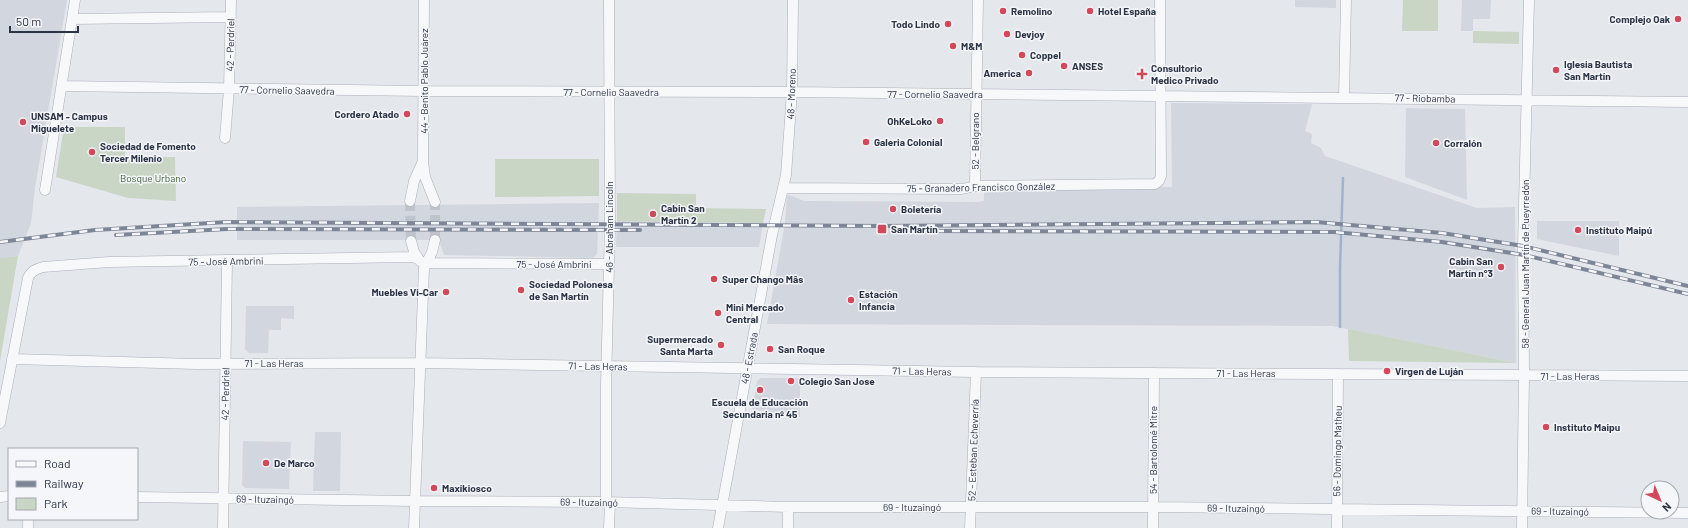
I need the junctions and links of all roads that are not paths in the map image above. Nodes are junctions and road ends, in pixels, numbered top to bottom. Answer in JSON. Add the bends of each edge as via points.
{"nodes":[{"id":1,"x":75,"y":0,"type":"edge"},
{"id":2,"x":231,"y":0,"type":"edge"},
{"id":3,"x":424,"y":0,"type":"edge"},
{"id":4,"x":609,"y":0,"type":"edge"},
{"id":5,"x":793,"y":0,"type":"edge"},
{"id":6,"x":978,"y":0,"type":"edge"},
{"id":7,"x":1160,"y":0,"type":"edge"},
{"id":8,"x":1346,"y":0,"type":"edge"},
{"id":9,"x":1529,"y":0,"type":"edge"},
{"id":10,"x":230,"y":18,"type":"junction"},
{"id":11,"x":72,"y":19,"type":"junction"},
{"id":12,"x":62,"y":86,"type":"junction"},
{"id":13,"x":229,"y":89,"type":"junction"},
{"id":14,"x":424,"y":91,"type":"junction"},
{"id":15,"x":609,"y":92,"type":"junction"},
{"id":16,"x":792,"y":92,"type":"junction"},
{"id":17,"x":976,"y":94,"type":"junction"},
{"id":18,"x":1161,"y":96,"type":"junction"},
{"id":19,"x":1344,"y":97,"type":"junction"},
{"id":20,"x":1527,"y":99,"type":"junction"},
{"id":21,"x":1688,"y":102,"type":"edge"},
{"id":22,"x":225,"y":138,"type":"dead end"},
{"id":23,"x":423,"y":161,"type":"junction"},
{"id":24,"x":975,"y":186,"type":"junction"},
{"id":25,"x":784,"y":188,"type":"junction"},
{"id":26,"x":45,"y":190,"type":"dead end"},
{"id":27,"x":410,"y":201,"type":"tunnel mouth"},
{"id":28,"x":436,"y":202,"type":"tunnel mouth"},
{"id":29,"x":435,"y":240,"type":"tunnel mouth"},
{"id":30,"x":410,"y":241,"type":"tunnel mouth"},
{"id":31,"x":227,"y":261,"type":"junction"},
{"id":32,"x":423,"y":263,"type":"junction"},
{"id":33,"x":609,"y":264,"type":"junction"},
{"id":34,"x":12,"y":359,"type":"junction"},
{"id":35,"x":225,"y":363,"type":"junction"},
{"id":36,"x":421,"y":363,"type":"junction"},
{"id":37,"x":606,"y":366,"type":"junction"},
{"id":38,"x":747,"y":368,"type":"junction"},
{"id":39,"x":976,"y":372,"type":"junction"},
{"id":40,"x":1154,"y":373,"type":"junction"},
{"id":41,"x":1338,"y":374,"type":"junction"},
{"id":42,"x":1524,"y":375,"type":"junction"},
{"id":43,"x":1688,"y":376,"type":"edge"},
{"id":44,"x":0,"y":423,"type":"edge"},
{"id":45,"x":138,"y":497,"type":"edge"},
{"id":46,"x":223,"y":499,"type":"junction"},
{"id":47,"x":415,"y":501,"type":"junction"},
{"id":48,"x":608,"y":502,"type":"junction"},
{"id":49,"x":722,"y":504,"type":"junction"},
{"id":50,"x":788,"y":507,"type":"junction"},
{"id":51,"x":970,"y":507,"type":"junction"},
{"id":52,"x":1153,"y":507,"type":"junction"},
{"id":53,"x":1337,"y":510,"type":"junction"},
{"id":54,"x":1522,"y":510,"type":"junction"},
{"id":55,"x":1688,"y":513,"type":"edge"},
{"id":56,"x":223,"y":528,"type":"edge"},
{"id":57,"x":414,"y":528,"type":"edge"},
{"id":58,"x":609,"y":528,"type":"edge"},
{"id":59,"x":718,"y":528,"type":"edge"},
{"id":60,"x":788,"y":528,"type":"edge"},
{"id":61,"x":970,"y":528,"type":"edge"},
{"id":62,"x":1153,"y":528,"type":"edge"},
{"id":63,"x":1337,"y":528,"type":"edge"},
{"id":64,"x":1522,"y":528,"type":"edge"}],
"edges":[{"from":1,"to":11,"type":"street"},
{"from":2,"to":10,"type":"street","name":"42 - Perdriel"},
{"from":3,"to":14,"type":"street","name":"44 - Benito Pablo Juárez"},
{"from":4,"to":15,"type":"street","name":"46 - Abraham Lincoln"},
{"from":5,"to":16,"type":"street","name":"48 - Moreno"},
{"from":6,"to":17,"type":"street","name":"52 - Belgrano"},
{"from":7,"to":18,"type":"street"},
{"from":8,"to":19,"type":"street"},
{"from":9,"to":20,"type":"street","name":"58 - General Juan Martín de Pueyrredón"},
{"from":10,"to":11,"type":"street"},
{"from":10,"to":13,"type":"street","name":"42 - Perdriel"},
{"from":11,"to":12,"type":"street"},
{"from":12,"to":13,"type":"street","name":"77 - Cornelio Saavedra"},
{"from":12,"to":26,"type":"street"},
{"from":13,"to":14,"type":"street","name":"77 - Cornelio Saavedra"},
{"from":13,"to":22,"type":"street","name":"42 - Perdriel"},
{"from":14,"to":15,"type":"street","name":"77 - Cornelio Saavedra"},
{"from":14,"to":23,"type":"street","name":"44 - Benito Pablo Juárez"},
{"from":15,"to":16,"type":"street","name":"77 - Cornelio Saavedra"},
{"from":15,"to":33,"type":"street","name":"46 - Abraham Lincoln"},
{"from":16,"to":17,"type":"street","name":"77 - Cornelio Saavedra"},
{"from":16,"to":25,"type":"street","name":"48 - Moreno"},
{"from":17,"to":18,"type":"street","name":"77 - Cornelio Saavedra"},
{"from":17,"to":24,"type":"street","name":"52 - Belgrano"},
{"from":18,"to":19,"type":"street","name":"77 - Riobamba"},
{"from":18,"to":24,"type":"street","name":"75 - Granadero Francisco González","via":[[1161,176],[1155,184]]},
{"from":19,"to":20,"type":"street","name":"77 - Riobamba"},
{"from":20,"to":21,"type":"street","name":"77 - Riobamba"},
{"from":20,"to":42,"type":"street","name":"58 - General Juan Martín de Pueyrredón"},
{"from":23,"to":27,"type":"street","name":"44 - Benito Pablo Juárez","via":[[414,181]]},
{"from":23,"to":28,"type":"street","name":"44 - Benito Pablo Juárez","via":[[425,177]]},
{"from":24,"to":25,"type":"street","name":"75 - Granadero Francisco González","via":[[962,189]]},
{"from":25,"to":38,"type":"street","name":"48 - Estrada","via":[[772,235]]},
{"from":29,"to":32,"type":"street","via":[[432,252]]},
{"from":30,"to":32,"type":"street","via":[[414,252]]},
{"from":31,"to":32,"type":"street","name":"75 - José Ambrini","via":[[413,257]]},
{"from":31,"to":34,"type":"street","name":"75 - José Ambrini","via":[[109,262],[43,267],[35,270],[28,278]]},
{"from":31,"to":35,"type":"street","name":"42 - Perdriel"},
{"from":32,"to":33,"type":"street","name":"75 - José Ambrini"},
{"from":32,"to":36,"type":"street"},
{"from":33,"to":37,"type":"street","name":"46 - Abraham Lincoln"},
{"from":34,"to":35,"type":"street","name":"71 - Las Heras"},
{"from":34,"to":44,"type":"street"},
{"from":35,"to":36,"type":"street","name":"71 - Las Heras"},
{"from":35,"to":46,"type":"street","name":"42 - Perdriel"},
{"from":36,"to":37,"type":"street","name":"71 - Las Heras"},
{"from":36,"to":47,"type":"street"},
{"from":37,"to":38,"type":"street","name":"71 - Las Heras"},
{"from":37,"to":48,"type":"street","name":"46 - Abraham Lincoln"},
{"from":38,"to":39,"type":"street","name":"71 - Las Heras"},
{"from":38,"to":49,"type":"street","name":"48 - Estrada"},
{"from":39,"to":40,"type":"street","name":"71 - Las Heras"},
{"from":39,"to":51,"type":"street","name":"52 - Esteban Echeverría"},
{"from":40,"to":41,"type":"street","name":"71 - Las Heras"},
{"from":40,"to":52,"type":"street","name":"54 - Bartolomé Mitre"},
{"from":41,"to":42,"type":"street","name":"71 - Las Heras"},
{"from":41,"to":53,"type":"street","name":"56 - Domingo Matheu"},
{"from":42,"to":43,"type":"street","name":"71 - Las Heras"},
{"from":42,"to":54,"type":"street","name":"58 - General Juan Martín de Pueyrredón"},
{"from":45,"to":46,"type":"street","name":"69 - Ituzaingó"},
{"from":46,"to":47,"type":"street","name":"69 - Ituzaingó"},
{"from":46,"to":56,"type":"street","name":"42 - Perdriel"},
{"from":47,"to":48,"type":"street","name":"69 - Ituzaingó"},
{"from":47,"to":57,"type":"street"},
{"from":48,"to":49,"type":"street","name":"69 - Ituzaingó"},
{"from":48,"to":58,"type":"street","name":"46 - Abraham Lincoln"},
{"from":49,"to":50,"type":"street","name":"69 - Ituzaingó"},
{"from":49,"to":59,"type":"street","name":"48 - Estrada"},
{"from":50,"to":51,"type":"street","name":"69 - Ituzaingó"},
{"from":50,"to":60,"type":"street"},
{"from":51,"to":52,"type":"street","name":"69 - Ituzaingó"},
{"from":51,"to":61,"type":"street","name":"52 - Esteban Echeverría"},
{"from":52,"to":53,"type":"street","name":"69 - Ituzaingó"},
{"from":52,"to":62,"type":"street","name":"54 - Bartolomé Mitre"},
{"from":53,"to":54,"type":"street","name":"69 - Ituzaingó"},
{"from":53,"to":63,"type":"street","name":"56 - Domingo Matheu"},
{"from":54,"to":55,"type":"street","name":"69 - Ituzaingó"},
{"from":54,"to":64,"type":"street","name":"58 - General Juan Martín de Pueyrredón"}]}
